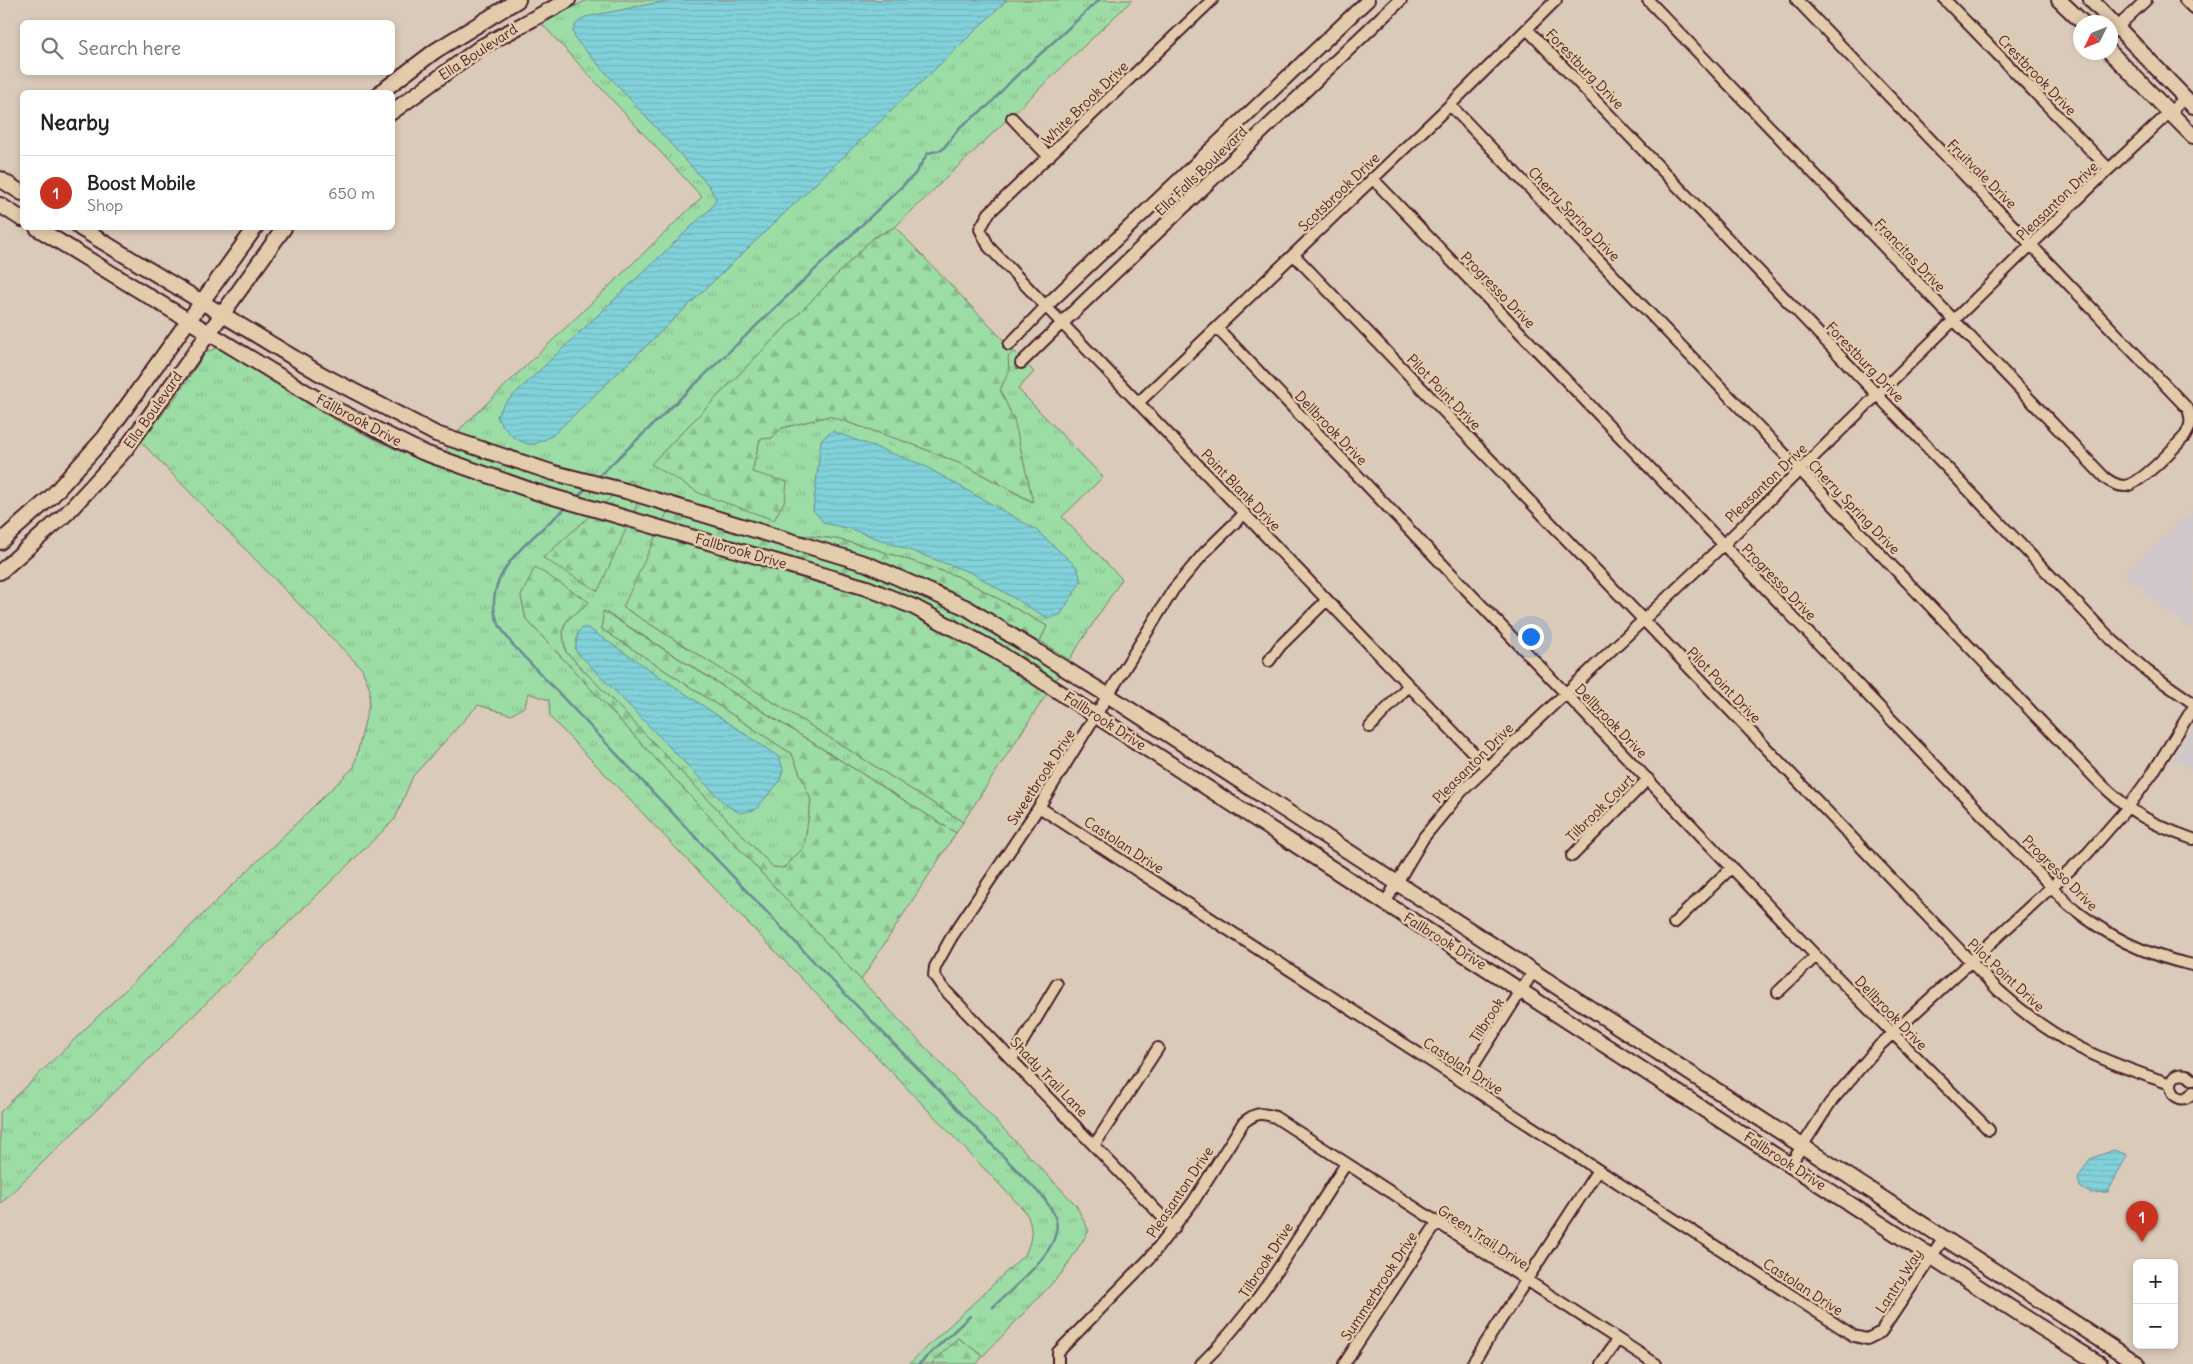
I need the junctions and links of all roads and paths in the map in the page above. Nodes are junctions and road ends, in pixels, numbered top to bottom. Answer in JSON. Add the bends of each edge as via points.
{"nodes":[{"id":1,"x":518,"y":0,"type":"edge"},
{"id":2,"x":568,"y":0,"type":"edge"},
{"id":3,"x":1212,"y":0,"type":"edge"},
{"id":4,"x":1368,"y":0,"type":"edge"},
{"id":5,"x":1400,"y":0,"type":"edge"},
{"id":6,"x":1556,"y":0,"type":"edge"},
{"id":7,"x":1648,"y":0,"type":"edge"},
{"id":8,"x":1797,"y":0,"type":"edge"},
{"id":9,"x":1945,"y":0,"type":"edge"},
{"id":10,"x":2060,"y":0,"type":"edge"},
{"id":11,"x":2092,"y":0,"type":"edge"},
{"id":12,"x":2146,"y":0,"type":"edge"},
{"id":13,"x":2185,"y":0,"type":"edge"},
{"id":14,"x":551,"y":4,"type":"edge"},
{"id":15,"x":2193,"y":8,"type":"edge"},
{"id":16,"x":2075,"y":15,"type":"edge"},
{"id":17,"x":2103,"y":15,"type":"edge"},
{"id":18,"x":1341,"y":26,"type":"junction"},
{"id":19,"x":2118,"y":27,"type":"edge"},
{"id":20,"x":1527,"y":29,"type":"junction"},
{"id":21,"x":2118,"y":35,"type":"edge"},
{"id":22,"x":1356,"y":42,"type":"junction"},
{"id":23,"x":2118,"y":60,"type":"edge"},
{"id":24,"x":384,"y":90,"type":"edge"},
{"id":25,"x":2189,"y":102,"type":"edge"},
{"id":26,"x":1450,"y":105,"type":"junction"},
{"id":27,"x":395,"y":109,"type":"edge"},
{"id":28,"x":2170,"y":112,"type":"junction"},
{"id":29,"x":1012,"y":118,"type":"dead end"},
{"id":30,"x":2193,"y":136,"type":"edge"},
{"id":31,"x":1049,"y":157,"type":"junction"},
{"id":32,"x":1204,"y":158,"type":"junction"},
{"id":33,"x":2109,"y":169,"type":"junction"},
{"id":34,"x":1219,"y":174,"type":"junction"},
{"id":35,"x":1372,"y":178,"type":"junction"},
{"id":36,"x":0,"y":179,"type":"edge"},
{"id":37,"x":20,"y":191,"type":"edge"},
{"id":38,"x":0,"y":205,"type":"edge"},
{"id":39,"x":20,"y":218,"type":"edge"},
{"id":40,"x":980,"y":229,"type":"joint"},
{"id":41,"x":40,"y":230,"type":"edge"},
{"id":42,"x":83,"y":230,"type":"edge"},
{"id":43,"x":254,"y":230,"type":"edge"},
{"id":44,"x":283,"y":230,"type":"edge"},
{"id":45,"x":2033,"y":244,"type":"junction"},
{"id":46,"x":1294,"y":254,"type":"junction"},
{"id":47,"x":202,"y":302,"type":"junction"},
{"id":48,"x":1046,"y":306,"type":"junction"},
{"id":49,"x":221,"y":314,"type":"junction"},
{"id":50,"x":189,"y":321,"type":"junction"},
{"id":51,"x":1954,"y":321,"type":"junction"},
{"id":52,"x":1062,"y":323,"type":"junction"},
{"id":53,"x":1217,"y":328,"type":"junction"},
{"id":54,"x":208,"y":332,"type":"junction"},
{"id":55,"x":1009,"y":345,"type":"dead end"},
{"id":56,"x":1021,"y":363,"type":"dead end"},
{"id":57,"x":1877,"y":395,"type":"junction"},
{"id":58,"x":1139,"y":402,"type":"junction"},
{"id":59,"x":413,"y":423,"type":"junction"},
{"id":60,"x":404,"y":444,"type":"junction"},
{"id":61,"x":2162,"y":458,"type":"joint"},
{"id":62,"x":1799,"y":470,"type":"junction"},
{"id":63,"x":569,"y":476,"type":"junction"},
{"id":64,"x":52,"y":496,"type":"junction"},
{"id":65,"x":561,"y":499,"type":"junction"},
{"id":66,"x":68,"y":513,"type":"junction"},
{"id":67,"x":1244,"y":514,"type":"junction"},
{"id":68,"x":0,"y":542,"type":"edge"},
{"id":69,"x":1724,"y":544,"type":"junction"},
{"id":70,"x":0,"y":572,"type":"edge"},
{"id":71,"x":922,"y":587,"type":"junction"},
{"id":72,"x":1327,"y":600,"type":"junction"},
{"id":73,"x":914,"y":607,"type":"junction"},
{"id":74,"x":1642,"y":619,"type":"junction"},
{"id":75,"x":1269,"y":661,"type":"dead end"},
{"id":76,"x":1408,"y":686,"type":"junction"},
{"id":77,"x":1565,"y":692,"type":"junction"},
{"id":78,"x":1109,"y":696,"type":"junction"},
{"id":79,"x":2193,"y":703,"type":"edge"},
{"id":80,"x":2193,"y":708,"type":"edge"},
{"id":81,"x":1097,"y":715,"type":"junction"},
{"id":82,"x":1370,"y":728,"type":"dead end"},
{"id":83,"x":1487,"y":767,"type":"junction"},
{"id":84,"x":1234,"y":778,"type":"junction"},
{"id":85,"x":1648,"y":779,"type":"junction"},
{"id":86,"x":1222,"y":797,"type":"junction"},
{"id":87,"x":1039,"y":806,"type":"junction"},
{"id":88,"x":2128,"y":807,"type":"junction"},
{"id":89,"x":2193,"y":838,"type":"edge"},
{"id":90,"x":1572,"y":856,"type":"dead end"},
{"id":91,"x":1732,"y":867,"type":"junction"},
{"id":92,"x":1396,"y":883,"type":"junction"},
{"id":93,"x":2051,"y":886,"type":"junction"},
{"id":94,"x":1385,"y":903,"type":"junction"},
{"id":95,"x":1674,"y":923,"type":"dead end"},
{"id":96,"x":951,"y":938,"type":"joint"},
{"id":97,"x":1816,"y":956,"type":"junction"},
{"id":98,"x":1970,"y":961,"type":"junction"},
{"id":99,"x":2193,"y":965,"type":"edge"},
{"id":100,"x":1534,"y":972,"type":"junction"},
{"id":101,"x":1057,"y":984,"type":"dead end"},
{"id":102,"x":1522,"y":991,"type":"junction"},
{"id":103,"x":1778,"y":992,"type":"dead end"},
{"id":104,"x":1893,"y":1034,"type":"junction"},
{"id":105,"x":1158,"y":1048,"type":"dead end"},
{"id":106,"x":1012,"y":1059,"type":"junction"},
{"id":107,"x":1671,"y":1061,"type":"junction"},
{"id":108,"x":1659,"y":1080,"type":"junction"},
{"id":109,"x":2193,"y":1080,"type":"edge"},
{"id":110,"x":1463,"y":1082,"type":"junction"},
{"id":111,"x":2171,"y":1084,"type":"junction"},
{"id":112,"x":2193,"y":1092,"type":"edge"},
{"id":113,"x":1989,"y":1130,"type":"dead end"},
{"id":114,"x":1297,"y":1132,"type":"joint"},
{"id":115,"x":1096,"y":1144,"type":"junction"},
{"id":116,"x":1802,"y":1146,"type":"junction"},
{"id":117,"x":1346,"y":1164,"type":"junction"},
{"id":118,"x":1790,"y":1164,"type":"junction"},
{"id":119,"x":1598,"y":1170,"type":"junction"},
{"id":120,"x":1437,"y":1223,"type":"junction"},
{"id":121,"x":1174,"y":1229,"type":"junction"},
{"id":122,"x":1944,"y":1238,"type":"junction"},
{"id":123,"x":1932,"y":1256,"type":"junction"},
{"id":124,"x":1527,"y":1281,"type":"junction"},
{"id":125,"x":2049,"y":1306,"type":"junction"},
{"id":126,"x":2037,"y":1325,"type":"junction"},
{"id":127,"x":1875,"y":1336,"type":"joint"},
{"id":128,"x":1617,"y":1340,"type":"junction"},
{"id":129,"x":1058,"y":1364,"type":"edge"},
{"id":130,"x":1201,"y":1364,"type":"edge"},
{"id":131,"x":1344,"y":1364,"type":"edge"},
{"id":132,"x":1472,"y":1364,"type":"edge"},
{"id":133,"x":1601,"y":1364,"type":"edge"},
{"id":134,"x":1656,"y":1364,"type":"edge"},
{"id":135,"x":2100,"y":1364,"type":"edge"},
{"id":136,"x":2138,"y":1364,"type":"edge"}],
"edges":[{"from":1,"to":24,"type":"main road","name":"Ella Boulevard","via":[[442,47]]},
{"from":2,"to":14,"type":"main road","name":"Ella Boulevard"},
{"from":3,"to":31,"type":"street","name":"White Brook Drive"},
{"from":4,"to":18,"type":"street","name":"Ella Falls Boulevard"},
{"from":5,"to":22,"type":"street","name":"Ella Falls Boulevard"},
{"from":6,"to":20,"type":"street","name":"Scotsbrook Drive"},
{"from":7,"to":51,"type":"street","name":"Francitas Drive"},
{"from":8,"to":45,"type":"street","name":"Fruitvale Drive"},
{"from":9,"to":33,"type":"street","name":"Crestbrook Drive"},
{"from":10,"to":16,"type":"main road"},
{"from":11,"to":17,"type":"main road"},
{"from":12,"to":19,"type":"street"},
{"from":13,"to":15,"type":"street"},
{"from":14,"to":27,"type":"main road","name":"Ella Boulevard"},
{"from":18,"to":22,"type":"street"},
{"from":18,"to":32,"type":"street","name":"Ella Falls Boulevard"},
{"from":20,"to":26,"type":"street","name":"Scotsbrook Drive"},
{"from":20,"to":57,"type":"street","name":"Forestburg Drive"},
{"from":21,"to":25,"type":"main road"},
{"from":22,"to":34,"type":"street","name":"Ella Falls Boulevard"},
{"from":23,"to":28,"type":"main road"},
{"from":25,"to":28,"type":"street","name":"Pleasanton Drive"},
{"from":26,"to":35,"type":"street","name":"Scotsbrook Drive"},
{"from":26,"to":62,"type":"street","name":"Cherry Spring Drive"},
{"from":28,"to":30,"type":"main road"},
{"from":28,"to":33,"type":"street","name":"Pleasanton Drive"},
{"from":29,"to":31,"type":"street"},
{"from":31,"to":40,"type":"street","name":"White Brook Drive","via":[[989,213]]},
{"from":32,"to":34,"type":"street"},
{"from":32,"to":48,"type":"street","name":"Ella Falls Boulevard"},
{"from":33,"to":45,"type":"street","name":"Pleasanton Drive"},
{"from":34,"to":52,"type":"street","name":"Ella Falls Boulevard"},
{"from":35,"to":46,"type":"street","name":"Scotsbrook Drive"},
{"from":35,"to":69,"type":"street","name":"Progresso Drive"},
{"from":36,"to":37,"type":"main road"},
{"from":38,"to":39,"type":"main road"},
{"from":40,"to":48,"type":"street","name":"Point Blank Drive","via":[[989,246]]},
{"from":41,"to":50,"type":"main road","name":"Fallbrook Drive"},
{"from":42,"to":47,"type":"main road","name":"Fallbrook Drive"},
{"from":43,"to":47,"type":"main road","name":"Ella Boulevard"},
{"from":44,"to":49,"type":"main road","name":"Ella Boulevard"},
{"from":45,"to":51,"type":"street","name":"Pleasanton Drive"},
{"from":45,"to":61,"type":"street","name":"Fruitvale Drive","via":[[2188,409],[2190,427]]},
{"from":46,"to":53,"type":"street","name":"Scotsbrook Drive"},
{"from":46,"to":74,"type":"street","name":"Pilot Point Drive"},
{"from":47,"to":49,"type":"main road","name":"Fallbrook Drive"},
{"from":47,"to":50,"type":"main road","name":"Ella Boulevard"},
{"from":48,"to":52,"type":"street","name":"Point Blank Drive"},
{"from":48,"to":55,"type":"street","name":"Ella Falls Boulevard"},
{"from":49,"to":54,"type":"main road","name":"Ella Boulevard"},
{"from":49,"to":59,"type":"main road","name":"Fallbrook Drive","via":[[319,373]]},
{"from":50,"to":54,"type":"main road","name":"Fallbrook Drive"},
{"from":50,"to":64,"type":"main road","name":"Ella Boulevard","via":[[104,438]]},
{"from":51,"to":57,"type":"street","name":"Pleasanton Drive"},
{"from":51,"to":61,"type":"street","name":"Francitas Drive","via":[[2111,482],[2133,484]]},
{"from":52,"to":56,"type":"street","name":"Ella Falls Boulevard"},
{"from":52,"to":58,"type":"street","name":"Point Blank Drive"},
{"from":53,"to":58,"type":"street","name":"Scotsbrook Drive"},
{"from":53,"to":77,"type":"street","name":"Dellbrook Drive"},
{"from":54,"to":60,"type":"main road","name":"Fallbrook Drive","via":[[327,405]]},
{"from":54,"to":66,"type":"main road","name":"Ella Boulevard","via":[[124,450]]},
{"from":57,"to":62,"type":"street","name":"Pleasanton Drive"},
{"from":57,"to":79,"type":"street","name":"Forestburg Drive","via":[[2111,639],[2147,671]]},
{"from":58,"to":67,"type":"street","name":"Point Blank Drive"},
{"from":59,"to":60,"type":"main road"},
{"from":59,"to":63,"type":"main road","name":"Fallbrook Drive","via":[[436,434]]},
{"from":60,"to":65,"type":"main road","name":"Fallbrook Drive"},
{"from":62,"to":69,"type":"street","name":"Pleasanton Drive"},
{"from":62,"to":88,"type":"street","name":"Cherry Spring Drive","via":[[2099,782]]},
{"from":63,"to":65,"type":"main road"},
{"from":63,"to":71,"type":"main road","name":"Fallbrook Drive","via":[[867,564]]},
{"from":64,"to":66,"type":"main road"},
{"from":64,"to":68,"type":"main road","name":"Ella Boulevard"},
{"from":65,"to":73,"type":"main road","name":"Fallbrook Drive","via":[[867,588]]},
{"from":66,"to":70,"type":"main road","name":"Ella Boulevard"},
{"from":67,"to":72,"type":"street","name":"Point Blank Drive"},
{"from":67,"to":78,"type":"street","name":"Sweetbrook Drive","via":[[1205,552],[1173,590]]},
{"from":69,"to":74,"type":"street","name":"Pleasanton Drive"},
{"from":69,"to":93,"type":"street","name":"Progresso Drive"},
{"from":71,"to":73,"type":"main road"},
{"from":71,"to":78,"type":"main road","name":"Fallbrook Drive","via":[[967,608]]},
{"from":72,"to":75,"type":"street"},
{"from":72,"to":76,"type":"street","name":"Point Blank Drive"},
{"from":73,"to":81,"type":"main road","name":"Fallbrook Drive","via":[[996,650]]},
{"from":74,"to":77,"type":"street","name":"Pleasanton Drive"},
{"from":74,"to":98,"type":"street","name":"Pilot Point Drive"},
{"from":76,"to":82,"type":"street"},
{"from":76,"to":83,"type":"street","name":"Point Blank Drive"},
{"from":77,"to":83,"type":"street","name":"Pleasanton Drive"},
{"from":77,"to":85,"type":"street","name":"Dellbrook Drive"},
{"from":78,"to":81,"type":"street","name":"Sweetbrook Drive"},
{"from":78,"to":84,"type":"main road","name":"Fallbrook Drive"},
{"from":80,"to":88,"type":"street"},
{"from":81,"to":86,"type":"main road","name":"Fallbrook Drive"},
{"from":81,"to":87,"type":"street","name":"Sweetbrook Drive"},
{"from":83,"to":92,"type":"street","name":"Pleasanton Drive","via":[[1444,810]]},
{"from":84,"to":86,"type":"main road"},
{"from":84,"to":92,"type":"main road","name":"Fallbrook Drive"},
{"from":85,"to":90,"type":"street","name":"Tilbrook Court"},
{"from":85,"to":91,"type":"street","name":"Dellbrook Drive"},
{"from":86,"to":94,"type":"main road","name":"Fallbrook Drive"},
{"from":87,"to":96,"type":"street","name":"Sweetbrook Drive"},
{"from":87,"to":110,"type":"street","name":"Castolan Drive"},
{"from":88,"to":89,"type":"street","name":"Cherry Spring Drive","via":[[2160,828]]},
{"from":88,"to":93,"type":"street","via":[[2086,854]]},
{"from":91,"to":95,"type":"street"},
{"from":91,"to":97,"type":"street","name":"Dellbrook Drive"},
{"from":92,"to":94,"type":"street","name":"Pleasanton Drive"},
{"from":92,"to":100,"type":"main road","name":"Fallbrook Drive"},
{"from":93,"to":98,"type":"street"},
{"from":93,"to":99,"type":"street","name":"Progresso Drive","via":[[2069,905],[2104,932],[2149,953]]},
{"from":94,"to":102,"type":"main road","name":"Fallbrook Drive"},
{"from":96,"to":106,"type":"street","name":"Shady Trail Lane","via":[[934,966],[934,975]]},
{"from":97,"to":103,"type":"street"},
{"from":97,"to":104,"type":"street","name":"Dellbrook Drive"},
{"from":98,"to":104,"type":"street"},
{"from":98,"to":111,"type":"street","name":"Pilot Point Drive","via":[[2023,1013],[2053,1034],[2119,1067]]},
{"from":100,"to":102,"type":"street","name":"Tilbrook"},
{"from":100,"to":107,"type":"main road","name":"Fallbrook Drive"},
{"from":101,"to":106,"type":"street"},
{"from":102,"to":108,"type":"main road","name":"Fallbrook Drive"},
{"from":102,"to":110,"type":"street","name":"Tilbrook"},
{"from":104,"to":113,"type":"street","name":"Dellbrook Drive"},
{"from":104,"to":116,"type":"street","via":[[1847,1080]]},
{"from":105,"to":115,"type":"street"},
{"from":106,"to":115,"type":"street","name":"Shady Trail Lane"},
{"from":107,"to":108,"type":"main road"},
{"from":107,"to":116,"type":"main road","name":"Fallbrook Drive"},
{"from":108,"to":118,"type":"main road","name":"Fallbrook Drive"},
{"from":109,"to":111,"type":"street","via":[[2187,1075],[2179,1075]]},
{"from":110,"to":119,"type":"street","name":"Castolan Drive"},
{"from":111,"to":112,"type":"street","name":"Pilot Point Drive","via":[[2173,1094],[2180,1098]]},
{"from":114,"to":117,"type":"street","name":"Green Trail Drive"},
{"from":114,"to":121,"type":"street","name":"Pleasanton Drive","via":[[1275,1117],[1254,1114],[1243,1123]]},
{"from":115,"to":121,"type":"street","name":"Shady Trail Lane"},
{"from":116,"to":118,"type":"street"},
{"from":116,"to":122,"type":"main road","name":"Fallbrook Drive"},
{"from":117,"to":120,"type":"street","name":"Green Trail Drive"},
{"from":117,"to":130,"type":"street","name":"Tilbrook Drive","via":[[1258,1299],[1227,1339]]},
{"from":118,"to":123,"type":"main road","name":"Fallbrook Drive"},
{"from":119,"to":124,"type":"street"},
{"from":119,"to":127,"type":"street","name":"Castolan Drive","via":[[1854,1336],[1866,1339]]},
{"from":120,"to":124,"type":"street","name":"Green Trail Drive"},
{"from":120,"to":131,"type":"street","name":"Summerbrook Drive"},
{"from":121,"to":129,"type":"street","name":"Pleasanton Drive","via":[[1058,1352]]},
{"from":122,"to":123,"type":"street","name":"Lantry Way"},
{"from":122,"to":125,"type":"main road","name":"Fallbrook Drive"},
{"from":123,"to":126,"type":"main road","name":"Fallbrook Drive"},
{"from":123,"to":127,"type":"street","name":"Lantry Way","via":[[1887,1326]]},
{"from":124,"to":128,"type":"street","name":"Green Trail Drive"},
{"from":124,"to":132,"type":"street"},
{"from":125,"to":126,"type":"main road"},
{"from":125,"to":136,"type":"main road","name":"Fallbrook Drive"},
{"from":126,"to":135,"type":"main road","name":"Fallbrook Drive"},
{"from":128,"to":133,"type":"street"},
{"from":128,"to":134,"type":"street","name":"Green Trail Drive"}]}
